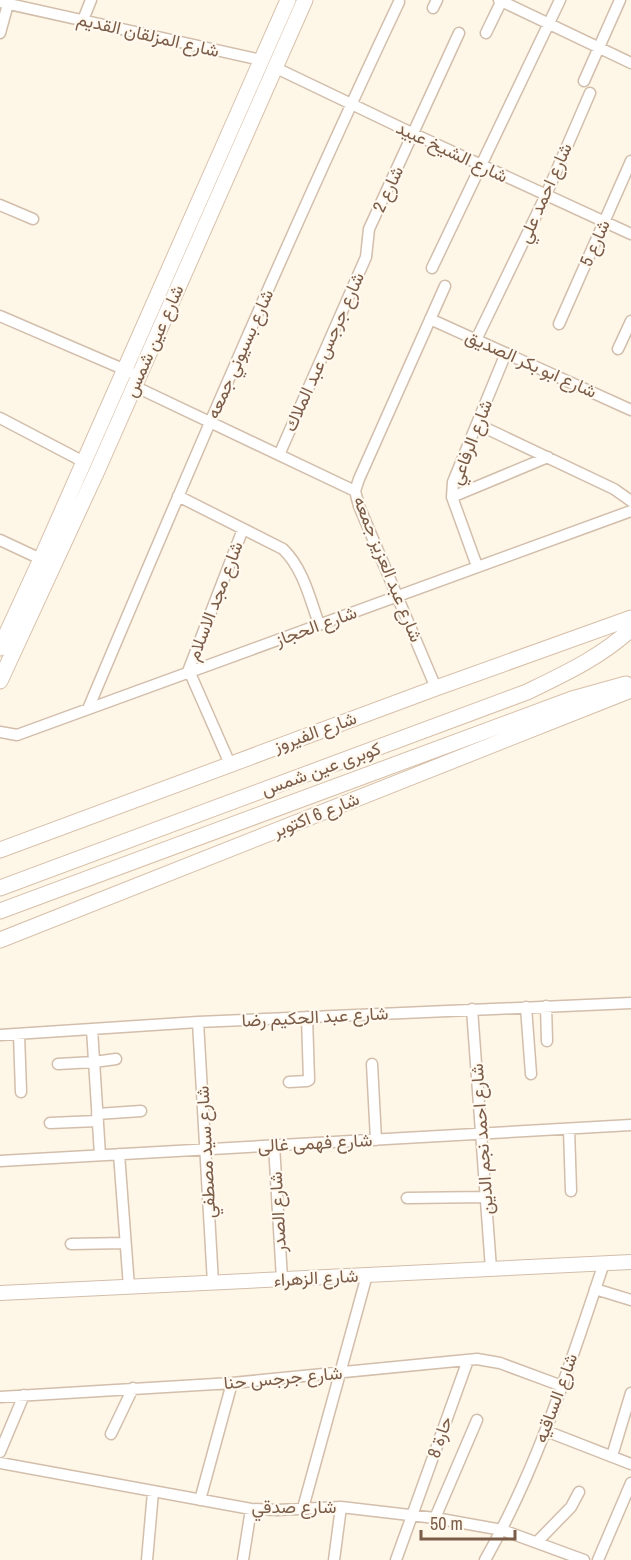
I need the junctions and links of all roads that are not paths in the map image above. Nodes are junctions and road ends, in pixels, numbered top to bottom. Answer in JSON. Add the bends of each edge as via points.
{"nodes":[{"id":1,"x":91,"y":0,"type":"edge"},
{"id":2,"x":288,"y":0,"type":"edge"},
{"id":3,"x":304,"y":0,"type":"edge"},
{"id":4,"x":501,"y":0,"type":"edge"},
{"id":5,"x":560,"y":0,"type":"edge"},
{"id":6,"x":620,"y":0,"type":"edge"},
{"id":7,"x":399,"y":2,"type":"dead end"},
{"id":8,"x":4,"y":3,"type":"edge"},
{"id":9,"x":83,"y":20,"type":"junction"},
{"id":10,"x":549,"y":24,"type":"junction"},
{"id":11,"x":0,"y":33,"type":"edge"},
{"id":12,"x":459,"y":33,"type":"dead end"},
{"id":13,"x":486,"y":33,"type":"dead end"},
{"id":14,"x":598,"y":48,"type":"junction"},
{"id":15,"x":631,"y":63,"type":"edge"},
{"id":16,"x":268,"y":64,"type":"junction"},
{"id":17,"x":584,"y":81,"type":"dead end"},
{"id":18,"x":590,"y":93,"type":"dead end"},
{"id":19,"x":351,"y":105,"type":"junction"},
{"id":20,"x":414,"y":134,"type":"junction"},
{"id":21,"x":631,"y":161,"type":"edge"},
{"id":22,"x":481,"y":165,"type":"junction"},
{"id":23,"x":546,"y":195,"type":"junction"},
{"id":24,"x":0,"y":205,"type":"edge"},
{"id":25,"x":33,"y":219,"type":"dead end"},
{"id":26,"x":604,"y":222,"type":"junction"},
{"id":27,"x":631,"y":234,"type":"edge"},
{"id":28,"x":368,"y":249,"type":"joint"},
{"id":29,"x":432,"y":268,"type":"dead end"},
{"id":30,"x":446,"y":286,"type":"dead end"},
{"id":31,"x":0,"y":316,"type":"edge"},
{"id":32,"x":430,"y":319,"type":"junction"},
{"id":33,"x":631,"y":321,"type":"edge"},
{"id":34,"x":559,"y":324,"type":"dead end"},
{"id":35,"x":476,"y":340,"type":"junction"},
{"id":36,"x":618,"y":349,"type":"dead end"},
{"id":37,"x":506,"y":353,"type":"junction"},
{"id":38,"x":133,"y":377,"type":"junction"},
{"id":39,"x":631,"y":410,"type":"edge"},
{"id":40,"x":0,"y":418,"type":"edge"},
{"id":41,"x":210,"y":422,"type":"junction"},
{"id":42,"x":477,"y":424,"type":"junction"},
{"id":43,"x":279,"y":455,"type":"junction"},
{"id":44,"x":548,"y":457,"type":"junction"},
{"id":45,"x":84,"y":462,"type":"junction"},
{"id":46,"x":355,"y":491,"type":"junction"},
{"id":47,"x":178,"y":496,"type":"junction"},
{"id":48,"x":452,"y":497,"type":"junction"},
{"id":49,"x":631,"y":501,"type":"edge"},
{"id":50,"x":631,"y":511,"type":"edge"},
{"id":51,"x":243,"y":529,"type":"junction"},
{"id":52,"x":0,"y":540,"type":"edge"},
{"id":53,"x":47,"y":562,"type":"junction"},
{"id":54,"x":477,"y":566,"type":"junction"},
{"id":55,"x":397,"y":596,"type":"junction"},
{"id":56,"x":631,"y":618,"type":"edge"},
{"id":57,"x":319,"y":624,"type":"junction"},
{"id":58,"x":631,"y":628,"type":"edge"},
{"id":59,"x":0,"y":648,"type":"edge"},
{"id":60,"x":189,"y":673,"type":"junction"},
{"id":61,"x":0,"y":681,"type":"edge"},
{"id":62,"x":631,"y":683,"type":"edge"},
{"id":63,"x":436,"y":688,"type":"junction"},
{"id":64,"x":631,"y":690,"type":"edge"},
{"id":65,"x":88,"y":710,"type":"junction"},
{"id":66,"x":0,"y":732,"type":"edge"},
{"id":67,"x":230,"y":764,"type":"junction"},
{"id":68,"x":0,"y":850,"type":"edge"},
{"id":69,"x":0,"y":888,"type":"edge"},
{"id":70,"x":0,"y":911,"type":"edge"},
{"id":71,"x":0,"y":940,"type":"edge"},
{"id":72,"x":631,"y":1003,"type":"edge"},
{"id":73,"x":546,"y":1006,"type":"junction"},
{"id":74,"x":526,"y":1007,"type":"junction"},
{"id":75,"x":472,"y":1009,"type":"junction"},
{"id":76,"x":307,"y":1017,"type":"junction"},
{"id":77,"x":198,"y":1022,"type":"junction"},
{"id":78,"x":92,"y":1029,"type":"junction"},
{"id":79,"x":19,"y":1034,"type":"junction"},
{"id":80,"x":0,"y":1035,"type":"edge"},
{"id":81,"x":548,"y":1041,"type":"dead end"},
{"id":82,"x":116,"y":1059,"type":"dead end"},
{"id":83,"x":94,"y":1062,"type":"junction"},
{"id":84,"x":58,"y":1064,"type":"dead end"},
{"id":85,"x":372,"y":1064,"type":"dead end"},
{"id":86,"x":531,"y":1074,"type":"dead end"},
{"id":87,"x":289,"y":1082,"type":"dead end"},
{"id":88,"x":21,"y":1092,"type":"dead end"},
{"id":89,"x":141,"y":1111,"type":"dead end"},
{"id":90,"x":97,"y":1117,"type":"junction"},
{"id":91,"x":50,"y":1123,"type":"dead end"},
{"id":92,"x":631,"y":1125,"type":"edge"},
{"id":93,"x":569,"y":1129,"type":"junction"},
{"id":94,"x":481,"y":1134,"type":"junction"},
{"id":95,"x":376,"y":1140,"type":"junction"},
{"id":96,"x":274,"y":1145,"type":"junction"},
{"id":97,"x":205,"y":1149,"type":"junction"},
{"id":98,"x":119,"y":1154,"type":"junction"},
{"id":99,"x":100,"y":1155,"type":"junction"},
{"id":100,"x":0,"y":1161,"type":"edge"},
{"id":101,"x":571,"y":1191,"type":"dead end"},
{"id":102,"x":486,"y":1197,"type":"junction"},
{"id":103,"x":407,"y":1198,"type":"dead end"},
{"id":104,"x":71,"y":1244,"type":"dead end"},
{"id":105,"x":125,"y":1244,"type":"junction"},
{"id":106,"x":631,"y":1262,"type":"edge"},
{"id":107,"x":604,"y":1263,"type":"junction"},
{"id":108,"x":491,"y":1269,"type":"junction"},
{"id":109,"x":367,"y":1275,"type":"junction"},
{"id":110,"x":282,"y":1279,"type":"junction"},
{"id":111,"x":213,"y":1283,"type":"junction"},
{"id":112,"x":129,"y":1287,"type":"junction"},
{"id":113,"x":595,"y":1289,"type":"junction"},
{"id":114,"x":0,"y":1293,"type":"edge"},
{"id":115,"x":631,"y":1300,"type":"edge"},
{"id":116,"x":468,"y":1360,"type":"junction"},
{"id":117,"x":341,"y":1373,"type":"junction"},
{"id":118,"x":232,"y":1383,"type":"junction"},
{"id":119,"x":562,"y":1386,"type":"junction"},
{"id":120,"x":133,"y":1388,"type":"junction"},
{"id":121,"x":631,"y":1393,"type":"edge"},
{"id":122,"x":24,"y":1395,"type":"junction"},
{"id":123,"x":0,"y":1397,"type":"edge"},
{"id":124,"x":477,"y":1420,"type":"dead end"},
{"id":125,"x":546,"y":1431,"type":"junction"},
{"id":126,"x":111,"y":1434,"type":"dead end"},
{"id":127,"x":0,"y":1452,"type":"edge"},
{"id":128,"x":612,"y":1456,"type":"junction"},
{"id":129,"x":0,"y":1463,"type":"edge"},
{"id":130,"x":631,"y":1464,"type":"edge"},
{"id":131,"x":631,"y":1483,"type":"edge"},
{"id":132,"x":153,"y":1492,"type":"junction"},
{"id":133,"x":579,"y":1492,"type":"dead end"},
{"id":134,"x":200,"y":1500,"type":"junction"},
{"id":135,"x":341,"y":1507,"type":"junction"},
{"id":136,"x":303,"y":1508,"type":"junction"},
{"id":137,"x":251,"y":1509,"type":"junction"},
{"id":138,"x":413,"y":1515,"type":"junction"},
{"id":139,"x":435,"y":1518,"type":"junction"},
{"id":140,"x":502,"y":1530,"type":"junction"},
{"id":141,"x":537,"y":1542,"type":"junction"},
{"id":142,"x":147,"y":1560,"type":"edge"},
{"id":143,"x":243,"y":1560,"type":"edge"},
{"id":144,"x":334,"y":1560,"type":"edge"},
{"id":145,"x":396,"y":1560,"type":"edge"},
{"id":146,"x":485,"y":1560,"type":"edge"},
{"id":147,"x":584,"y":1560,"type":"edge"},
{"id":148,"x":598,"y":1560,"type":"edge"}],
"edges":[{"from":1,"to":9,"type":"street"},
{"from":2,"to":16,"type":"main road","name":"شارع عين شمس"},
{"from":3,"to":16,"type":"main road","name":"شارع عين شمس"},
{"from":4,"to":10,"type":"street"},
{"from":4,"to":13,"type":"street"},
{"from":5,"to":10,"type":"street"},
{"from":6,"to":14,"type":"street"},
{"from":7,"to":19,"type":"street","name":"شارع بسيوني جمعه"},
{"from":8,"to":9,"type":"street","name":"شارع المزلقان القديم"},
{"from":8,"to":11,"type":"street"},
{"from":9,"to":16,"type":"street","name":"شارع المزلقان القديم"},
{"from":10,"to":14,"type":"street"},
{"from":10,"to":22,"type":"street"},
{"from":12,"to":20,"type":"street","name":"شارع 2"},
{"from":14,"to":15,"type":"street"},
{"from":14,"to":17,"type":"street"},
{"from":16,"to":19,"type":"street","name":"شارع الشيخ عبيد"},
{"from":16,"to":38,"type":"main road","name":"شارع عين شمس"},
{"from":18,"to":23,"type":"street","name":"شارع احمد علي"},
{"from":19,"to":20,"type":"street","name":"شارع الشيخ عبيد"},
{"from":19,"to":41,"type":"street","name":"شارع بسيوني جمعه"},
{"from":20,"to":22,"type":"street","name":"شارع الشيخ عبيد"},
{"from":20,"to":28,"type":"street","name":"شارع 2","via":[[369,229]]},
{"from":21,"to":26,"type":"street","name":"شارع 5"},
{"from":22,"to":23,"type":"street","name":"شارع الشيخ عبيد"},
{"from":22,"to":29,"type":"street"},
{"from":23,"to":26,"type":"street","name":"شارع الشيخ عبيد"},
{"from":23,"to":35,"type":"street","name":"شارع احمد علي"},
{"from":24,"to":25,"type":"street"},
{"from":26,"to":27,"type":"street","name":"شارع الشيخ عبيد"},
{"from":26,"to":34,"type":"street","name":"شارع 5"},
{"from":28,"to":43,"type":"street","name":"شارع جرجس عبد الملاك"},
{"from":30,"to":32,"type":"street","name":"شارع عبد العزيز جمعه"},
{"from":31,"to":38,"type":"street"},
{"from":32,"to":35,"type":"street","name":"شارع ابو بكر الصديق"},
{"from":32,"to":46,"type":"street","name":"شارع عبد العزيز جمعه"},
{"from":33,"to":36,"type":"street"},
{"from":35,"to":37,"type":"street","name":"شارع ابو بكر الصديق"},
{"from":37,"to":39,"type":"street","name":"شارع ابو بكر الصديق"},
{"from":37,"to":42,"type":"street","name":"شارع الرفاعي"},
{"from":38,"to":41,"type":"street"},
{"from":38,"to":45,"type":"main road","name":"شارع عين شمس"},
{"from":38,"to":53,"type":"main road","name":"شارع عين شمس"},
{"from":40,"to":45,"type":"street"},
{"from":41,"to":43,"type":"street"},
{"from":41,"to":47,"type":"street","name":"شارع بسيوني جمعه"},
{"from":42,"to":44,"type":"street"},
{"from":42,"to":48,"type":"street","name":"شارع الرفاعي","via":[[453,482]]},
{"from":43,"to":46,"type":"street"},
{"from":44,"to":48,"type":"street"},
{"from":44,"to":49,"type":"street"},
{"from":45,"to":53,"type":"main road","name":"شارع عين شمس"},
{"from":46,"to":55,"type":"street","name":"شارع عبد العزيز جمعه"},
{"from":47,"to":51,"type":"street"},
{"from":47,"to":65,"type":"street","name":"شارع بسيوني جمعه"},
{"from":48,"to":54,"type":"street","name":"شارع الرفاعي"},
{"from":50,"to":54,"type":"street","name":"شارع الحجاز"},
{"from":51,"to":57,"type":"street","via":[[291,556]]},
{"from":51,"to":60,"type":"street","name":"شارع مجد الاسلام"},
{"from":52,"to":53,"type":"street"},
{"from":53,"to":59,"type":"main road","name":"شارع عين شمس"},
{"from":53,"to":61,"type":"main road","name":"شارع عين شمس"},
{"from":54,"to":55,"type":"street","name":"شارع الحجاز"},
{"from":55,"to":57,"type":"street","name":"شارع الحجاز"},
{"from":55,"to":63,"type":"street","name":"شارع عبد العزيز جمعه"},
{"from":56,"to":63,"type":"main road","name":"شارع الفيروز"},
{"from":57,"to":60,"type":"street","name":"شارع الحجاز"},
{"from":58,"to":69,"type":"main road","name":"كوبرى عين شمس","via":[[595,657],[526,692]]},
{"from":60,"to":65,"type":"street","name":"شارع الحجاز"},
{"from":60,"to":67,"type":"street"},
{"from":62,"to":70,"type":"main road","name":"كوبرى عين شمس","via":[[572,699]]},
{"from":63,"to":67,"type":"main road","name":"شارع الفيروز"},
{"from":64,"to":71,"type":"main road","name":"شارع 6 اكتوبر"},
{"from":65,"to":66,"type":"street","name":"شارع الحجاز","via":[[17,735]]},
{"from":67,"to":68,"type":"main road","name":"شارع الفيروز"},
{"from":72,"to":73,"type":"street","name":"شارع عبد الحكيم رضا"},
{"from":73,"to":74,"type":"street","name":"شارع عبد الحكيم رضا"},
{"from":73,"to":81,"type":"street"},
{"from":74,"to":75,"type":"street","name":"شارع عبد الحكيم رضا"},
{"from":74,"to":86,"type":"street"},
{"from":75,"to":76,"type":"street","name":"شارع عبد الحكيم رضا"},
{"from":75,"to":94,"type":"street","name":"شارع احمد نجم الدين"},
{"from":76,"to":77,"type":"street","name":"شارع عبد الحكيم رضا"},
{"from":76,"to":87,"type":"street","via":[[309,1080]]},
{"from":77,"to":78,"type":"street","name":"شارع عبد الحكيم رضا"},
{"from":77,"to":97,"type":"street","name":"شارع سيد مصطفي"},
{"from":78,"to":79,"type":"street","name":"شارع عبد الحكيم رضا"},
{"from":78,"to":83,"type":"street"},
{"from":79,"to":80,"type":"street","name":"شارع عبد الحكيم رضا"},
{"from":79,"to":88,"type":"street"},
{"from":82,"to":83,"type":"street"},
{"from":83,"to":84,"type":"street"},
{"from":83,"to":90,"type":"street"},
{"from":85,"to":95,"type":"street"},
{"from":89,"to":90,"type":"street"},
{"from":90,"to":91,"type":"street"},
{"from":90,"to":99,"type":"street"},
{"from":92,"to":93,"type":"street","name":"شارع فهمى غالى"},
{"from":93,"to":94,"type":"street","name":"شارع فهمى غالى"},
{"from":93,"to":101,"type":"street"},
{"from":94,"to":95,"type":"street","name":"شارع فهمى غالى"},
{"from":94,"to":102,"type":"street","name":"شارع احمد نجم الدين"},
{"from":95,"to":96,"type":"street","name":"شارع فهمى غالى"},
{"from":96,"to":97,"type":"street","name":"شارع فهمى غالى"},
{"from":96,"to":110,"type":"street","name":"شارع الصدر"},
{"from":97,"to":98,"type":"street","name":"شارع فهمى غالى"},
{"from":97,"to":111,"type":"street","name":"شارع سيد مصطفي"},
{"from":98,"to":99,"type":"street","name":"شارع فهمى غالى"},
{"from":98,"to":105,"type":"street"},
{"from":99,"to":100,"type":"street","name":"شارع فهمى غالى"},
{"from":102,"to":103,"type":"street"},
{"from":102,"to":108,"type":"street","name":"شارع احمد نجم الدين"},
{"from":104,"to":105,"type":"street"},
{"from":105,"to":112,"type":"street"},
{"from":106,"to":107,"type":"street","name":"شارع الزهراء"},
{"from":107,"to":108,"type":"street","name":"شارع الزهراء"},
{"from":107,"to":113,"type":"street","name":"شارع الساقيه"},
{"from":108,"to":109,"type":"street","name":"شارع الزهراء"},
{"from":109,"to":110,"type":"street","name":"شارع الزهراء"},
{"from":109,"to":117,"type":"street"},
{"from":110,"to":111,"type":"street","name":"شارع الزهراء"},
{"from":111,"to":112,"type":"street","name":"شارع الزهراء"},
{"from":112,"to":114,"type":"street","name":"شارع الزهراء"},
{"from":113,"to":115,"type":"street"},
{"from":113,"to":119,"type":"street","name":"شارع الساقيه"},
{"from":116,"to":117,"type":"street","name":"شارع جرجس حنا"},
{"from":116,"to":119,"type":"street","name":"شارع جرجس حنا","via":[[500,1363]]},
{"from":116,"to":138,"type":"street","name":"حارة 8"},
{"from":117,"to":118,"type":"street","name":"شارع جرجس حنا"},
{"from":117,"to":136,"type":"street"},
{"from":118,"to":120,"type":"street","name":"شارع جرجس حنا"},
{"from":118,"to":134,"type":"street"},
{"from":119,"to":125,"type":"street","name":"شارع الساقيه"},
{"from":120,"to":122,"type":"street","name":"شارع جرجس حنا"},
{"from":120,"to":126,"type":"street"},
{"from":121,"to":128,"type":"street"},
{"from":122,"to":123,"type":"street","name":"شارع جرجس حنا"},
{"from":122,"to":127,"type":"street"},
{"from":124,"to":139,"type":"street"},
{"from":125,"to":128,"type":"street"},
{"from":125,"to":140,"type":"street","name":"شارع الساقيه"},
{"from":128,"to":130,"type":"street"},
{"from":129,"to":132,"type":"street","name":"شارع صدقي"},
{"from":131,"to":148,"type":"street"},
{"from":132,"to":134,"type":"street","name":"شارع صدقي"},
{"from":132,"to":142,"type":"street"},
{"from":133,"to":141,"type":"street","via":[[571,1507]]},
{"from":134,"to":137,"type":"street","name":"شارع صدقي"},
{"from":135,"to":136,"type":"street","name":"شارع صدقي"},
{"from":135,"to":138,"type":"street","name":"شارع صدقي"},
{"from":135,"to":144,"type":"street"},
{"from":136,"to":137,"type":"street","name":"شارع صدقي"},
{"from":137,"to":143,"type":"street"},
{"from":138,"to":139,"type":"street","name":"شارع صدقي"},
{"from":138,"to":145,"type":"street","name":"حارة 8"},
{"from":139,"to":140,"type":"street","name":"شارع صدقي"},
{"from":140,"to":141,"type":"street","name":"شارع صدقي"},
{"from":140,"to":146,"type":"street","name":"شارع الساقيه"},
{"from":141,"to":147,"type":"street","name":"شارع صدقي"}]}
